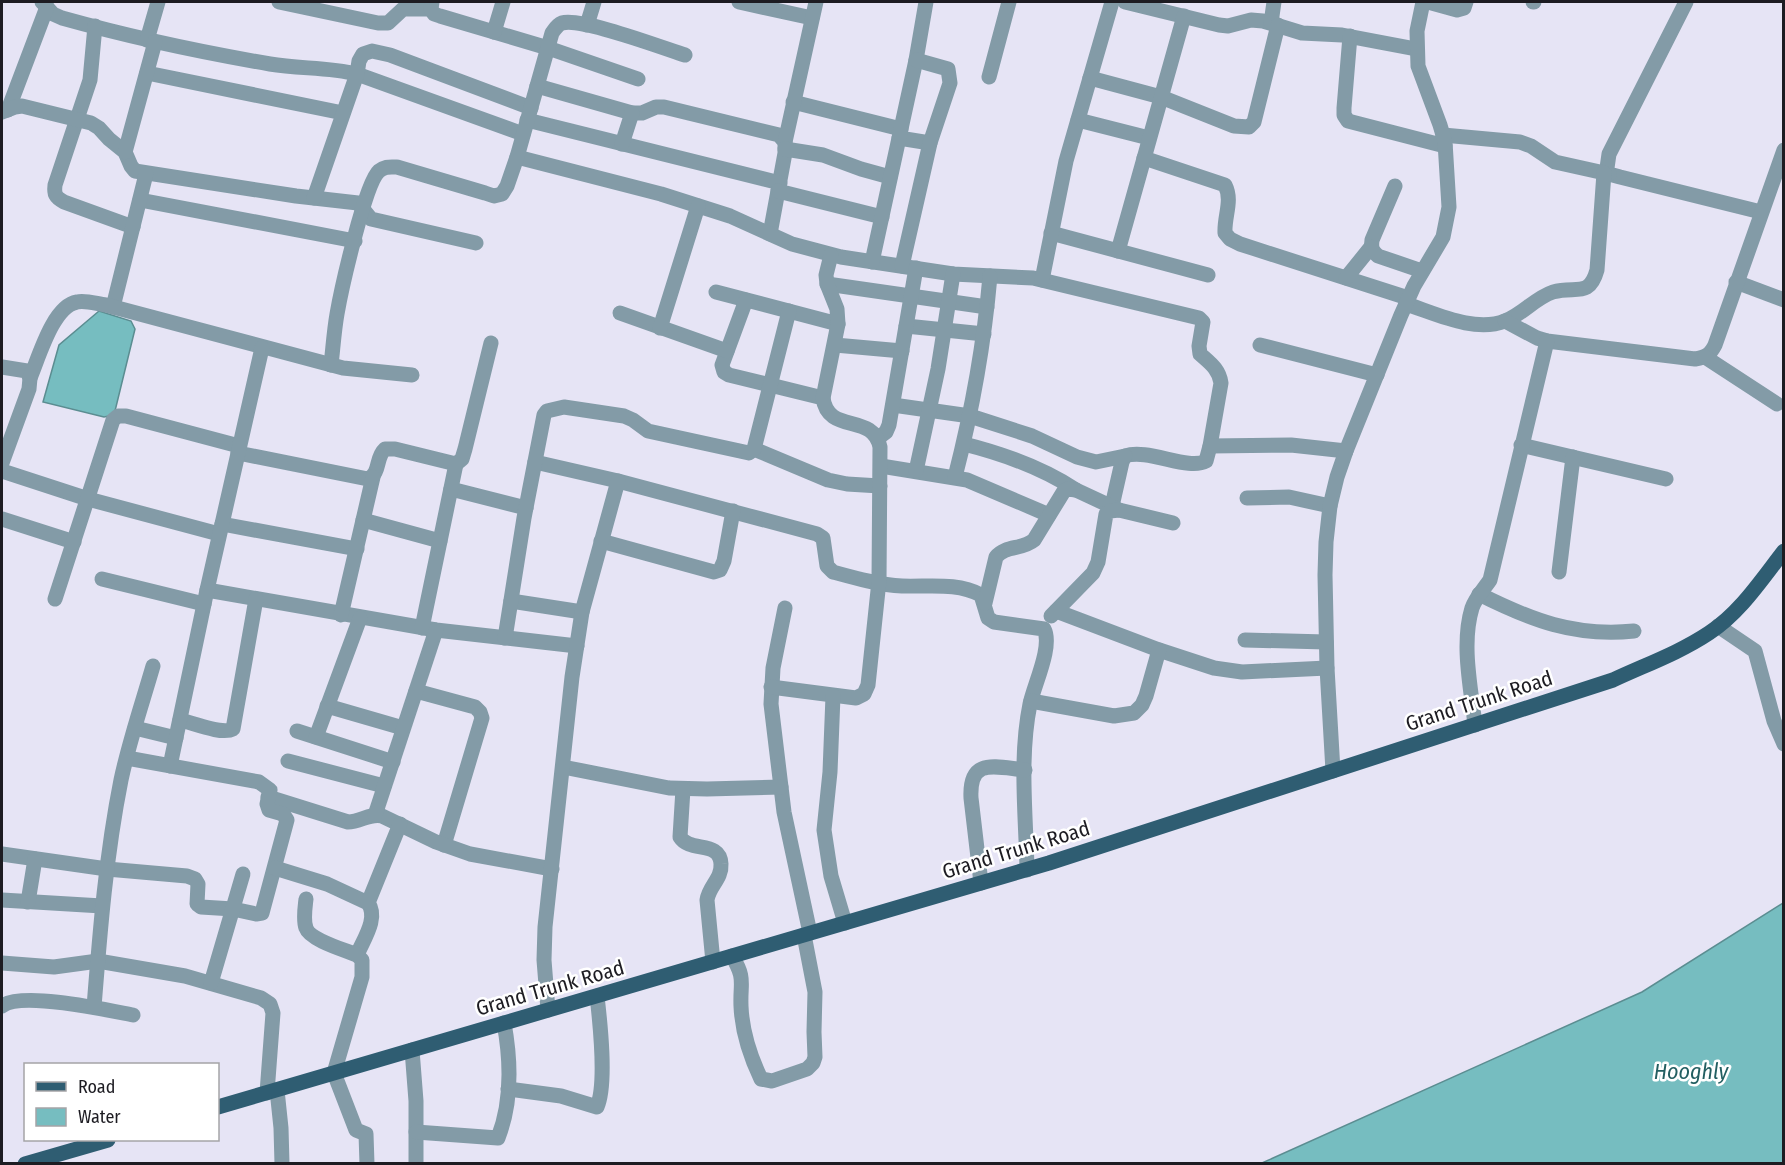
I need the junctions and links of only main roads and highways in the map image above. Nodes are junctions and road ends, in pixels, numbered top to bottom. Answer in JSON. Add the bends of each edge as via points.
{"nodes":[{"id":1,"x":1784,"y":550,"type":"edge"},
{"id":2,"x":219,"y":1107,"type":"edge"},
{"id":3,"x":105,"y":1141,"type":"edge"},
{"id":4,"x":25,"y":1164,"type":"edge"}],
"edges":[{"from":1,"to":2,"type":"main road","name":"Grand Trunk Road","via":[[1718,626],[1684,648],[1613,680],[1027,870]]},
{"from":3,"to":4,"type":"main road"}]}
